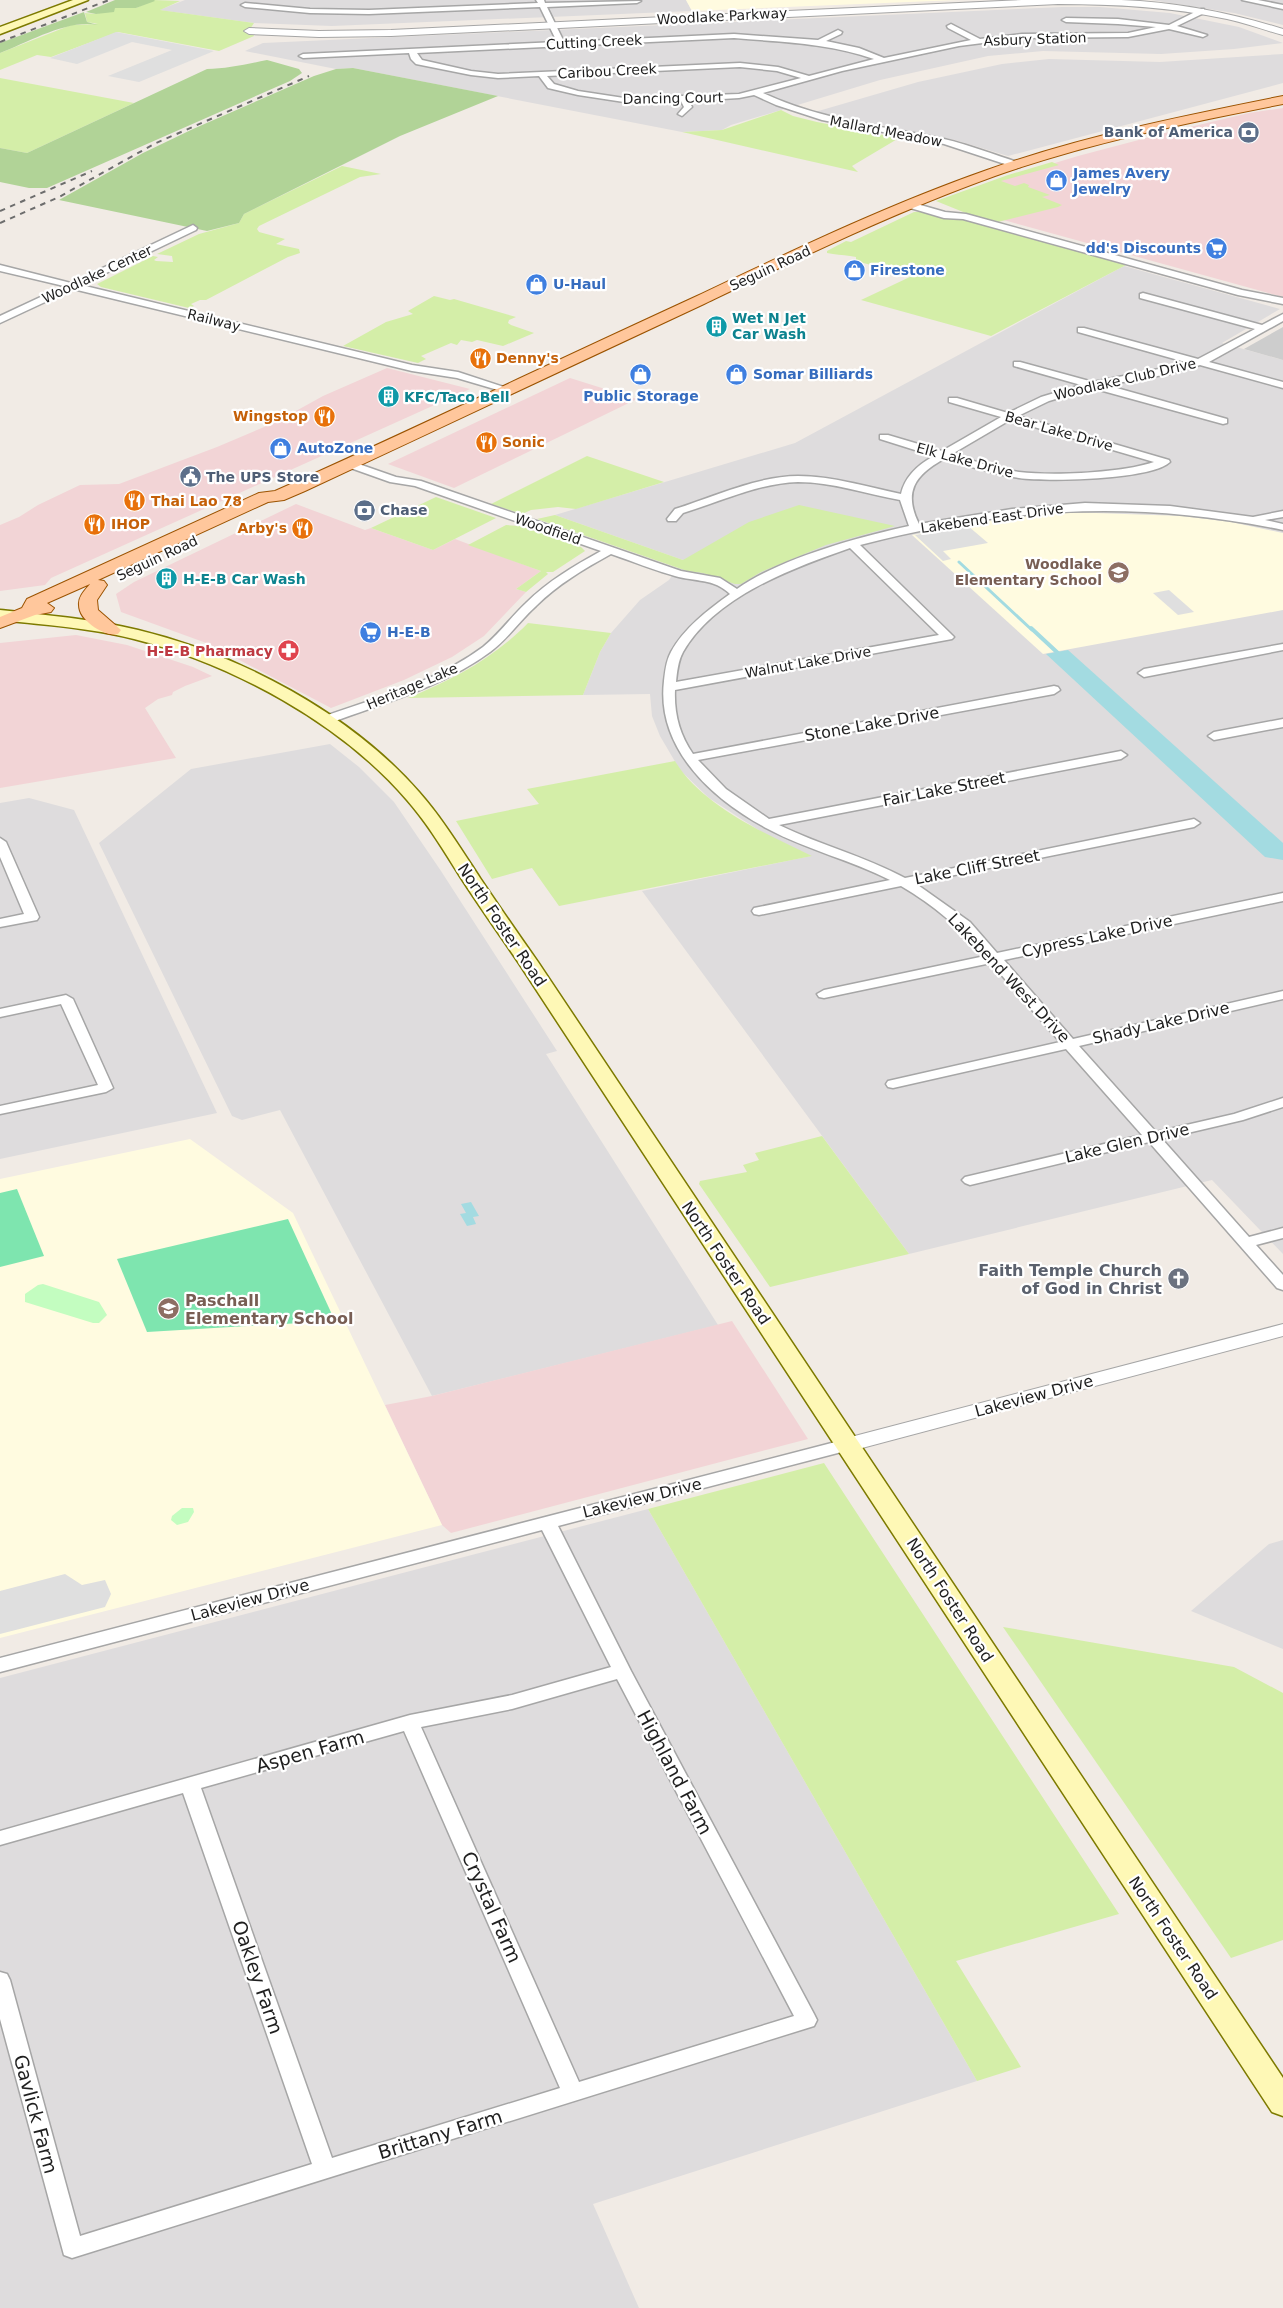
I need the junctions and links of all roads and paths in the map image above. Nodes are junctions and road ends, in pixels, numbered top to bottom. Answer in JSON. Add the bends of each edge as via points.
{"nodes":[{"id":1,"x":80,"y":0,"type":"edge"},
{"id":2,"x":348,"y":0,"type":"edge"},
{"id":3,"x":1086,"y":0,"type":"edge"},
{"id":4,"x":1246,"y":0,"type":"edge"},
{"id":5,"x":637,"y":1,"type":"dead end"},
{"id":6,"x":1100,"y":1,"type":"edge"},
{"id":7,"x":541,"y":2,"type":"edge"},
{"id":8,"x":245,"y":5,"type":"dead end"},
{"id":9,"x":1283,"y":7,"type":"edge"},
{"id":10,"x":351,"y":12,"type":"junction"},
{"id":11,"x":1201,"y":12,"type":"junction"},
{"id":12,"x":1066,"y":20,"type":"dead end"},
{"id":13,"x":550,"y":24,"type":"junction"},
{"id":14,"x":952,"y":26,"type":"dead end"},
{"id":15,"x":1170,"y":27,"type":"junction"},
{"id":16,"x":0,"y":31,"type":"edge"},
{"id":17,"x":248,"y":31,"type":"dead end"},
{"id":18,"x":838,"y":32,"type":"dead end"},
{"id":19,"x":1283,"y":32,"type":"edge"},
{"id":20,"x":1203,"y":35,"type":"dead end"},
{"id":21,"x":978,"y":41,"type":"junction"},
{"id":22,"x":819,"y":42,"type":"junction"},
{"id":23,"x":561,"y":43,"type":"junction"},
{"id":24,"x":412,"y":50,"type":"junction"},
{"id":25,"x":303,"y":56,"type":"dead end"},
{"id":26,"x":882,"y":60,"type":"junction"},
{"id":27,"x":542,"y":74,"type":"junction"},
{"id":28,"x":809,"y":78,"type":"junction"},
{"id":29,"x":756,"y":93,"type":"junction"},
{"id":30,"x":684,"y":99,"type":"junction"},
{"id":31,"x":1283,"y":100,"type":"edge"},
{"id":32,"x":682,"y":114,"type":"dead end"},
{"id":33,"x":1017,"y":165,"type":"junction"},
{"id":34,"x":914,"y":203,"type":"junction"},
{"id":35,"x":193,"y":228,"type":"dead end"},
{"id":36,"x":0,"y":268,"type":"edge"},
{"id":37,"x":73,"y":285,"type":"junction"},
{"id":38,"x":1241,"y":293,"type":"junction"},
{"id":39,"x":1143,"y":296,"type":"dead end"},
{"id":40,"x":1283,"y":301,"type":"edge"},
{"id":41,"x":1283,"y":308,"type":"edge"},
{"id":42,"x":1283,"y":317,"type":"edge"},
{"id":43,"x":0,"y":320,"type":"edge"},
{"id":44,"x":1264,"y":328,"type":"junction"},
{"id":45,"x":1081,"y":330,"type":"dead end"},
{"id":46,"x":1199,"y":362,"type":"junction"},
{"id":47,"x":1018,"y":364,"type":"dead end"},
{"id":48,"x":1282,"y":384,"type":"edge"},
{"id":49,"x":1092,"y":385,"type":"junction"},
{"id":50,"x":502,"y":393,"type":"junction"},
{"id":51,"x":953,"y":400,"type":"dead end"},
{"id":52,"x":1011,"y":417,"type":"junction"},
{"id":53,"x":1223,"y":421,"type":"dead end"},
{"id":54,"x":884,"y":437,"type":"dead end"},
{"id":55,"x":943,"y":456,"type":"junction"},
{"id":56,"x":355,"y":461,"type":"junction"},
{"id":57,"x":1165,"y":462,"type":"joint"},
{"id":58,"x":278,"y":496,"type":"junction"},
{"id":59,"x":904,"y":498,"type":"junction"},
{"id":60,"x":1283,"y":514,"type":"edge"},
{"id":61,"x":672,"y":519,"type":"dead end"},
{"id":62,"x":1249,"y":520,"type":"junction"},
{"id":63,"x":1283,"y":527,"type":"edge"},
{"id":64,"x":915,"y":528,"type":"junction"},
{"id":65,"x":852,"y":544,"type":"junction"},
{"id":66,"x":610,"y":550,"type":"junction"},
{"id":67,"x":98,"y":585,"type":"junction"},
{"id":68,"x":736,"y":593,"type":"junction"},
{"id":69,"x":753,"y":599,"type":"dead end"},
{"id":70,"x":11,"y":616,"type":"edge"},
{"id":71,"x":112,"y":630,"type":"junction"},
{"id":72,"x":1283,"y":647,"type":"edge"},
{"id":73,"x":1144,"y":673,"type":"dead end"},
{"id":74,"x":669,"y":687,"type":"junction"},
{"id":75,"x":1054,"y":690,"type":"dead end"},
{"id":76,"x":326,"y":720,"type":"junction"},
{"id":77,"x":1283,"y":723,"type":"edge"},
{"id":78,"x":1214,"y":736,"type":"dead end"},
{"id":79,"x":1121,"y":755,"type":"dead end"},
{"id":80,"x":690,"y":758,"type":"junction"},
{"id":81,"x":767,"y":822,"type":"junction"},
{"id":82,"x":1194,"y":823,"type":"dead end"},
{"id":83,"x":0,"y":842,"type":"edge"},
{"id":84,"x":904,"y":882,"type":"junction"},
{"id":85,"x":1283,"y":897,"type":"edge"},
{"id":86,"x":760,"y":911,"type":"dead end"},
{"id":87,"x":0,"y":923,"type":"edge"},
{"id":88,"x":994,"y":958,"type":"junction"},
{"id":89,"x":824,"y":994,"type":"dead end"},
{"id":90,"x":1283,"y":995,"type":"edge"},
{"id":91,"x":0,"y":1013,"type":"edge"},
{"id":92,"x":1071,"y":1044,"type":"junction"},
{"id":93,"x":893,"y":1084,"type":"dead end"},
{"id":94,"x":1283,"y":1102,"type":"edge"},
{"id":95,"x":0,"y":1110,"type":"edge"},
{"id":96,"x":1152,"y":1137,"type":"junction"},
{"id":97,"x":970,"y":1180,"type":"dead end"},
{"id":98,"x":1283,"y":1233,"type":"edge"},
{"id":99,"x":1245,"y":1243,"type":"junction"},
{"id":100,"x":1283,"y":1285,"type":"edge"},
{"id":101,"x":1283,"y":1330,"type":"edge"},
{"id":102,"x":847,"y":1445,"type":"junction"},
{"id":103,"x":547,"y":1522,"type":"junction"},
{"id":104,"x":0,"y":1665,"type":"edge"},
{"id":105,"x":622,"y":1671,"type":"junction"},
{"id":106,"x":410,"y":1722,"type":"junction"},
{"id":107,"x":190,"y":1785,"type":"junction"},
{"id":108,"x":0,"y":1838,"type":"edge"},
{"id":109,"x":0,"y":1980,"type":"edge"},
{"id":110,"x":807,"y":2020,"type":"joint"},
{"id":111,"x":573,"y":2092,"type":"junction"},
{"id":112,"x":1283,"y":2103,"type":"edge"},
{"id":113,"x":325,"y":2169,"type":"junction"},
{"id":114,"x":72,"y":2248,"type":"joint"}],
"edges":[{"from":1,"to":16,"type":"main road"},
{"from":2,"to":10,"type":"street"},
{"from":3,"to":6,"type":"street","name":"Woodlake Parkway"},
{"from":3,"to":13,"type":"street","name":"Woodlake Parkway"},
{"from":4,"to":9,"type":"street"},
{"from":5,"to":7,"type":"street"},
{"from":6,"to":11,"type":"street","name":"Woodlake Parkway"},
{"from":7,"to":10,"type":"street"},
{"from":7,"to":13,"type":"street"},
{"from":8,"to":10,"type":"street"},
{"from":11,"to":15,"type":"street","name":"Asbury Station"},
{"from":11,"to":19,"type":"street","name":"Woodlake Parkway"},
{"from":12,"to":15,"type":"street"},
{"from":13,"to":17,"type":"street","name":"Woodlake Parkway","via":[[350,34]]},
{"from":13,"to":23,"type":"street"},
{"from":14,"to":21,"type":"street"},
{"from":15,"to":20,"type":"street"},
{"from":15,"to":21,"type":"street","name":"Asbury Station","via":[[1128,35],[1022,36]]},
{"from":18,"to":22,"type":"street"},
{"from":21,"to":26,"type":"street","name":"Asbury Station"},
{"from":22,"to":23,"type":"street","name":"Cutting Creek","via":[[734,36]]},
{"from":22,"to":26,"type":"street","name":"Cutting Creek"},
{"from":23,"to":24,"type":"street","name":"Cutting Creek"},
{"from":24,"to":25,"type":"street","name":"Cutting Creek"},
{"from":24,"to":27,"type":"street","name":"Caribou Creek","via":[[419,62],[471,73],[498,76]]},
{"from":26,"to":28,"type":"street","name":"Asbury Station"},
{"from":27,"to":28,"type":"street","name":"Caribou Creek","via":[[740,65],[778,69]]},
{"from":27,"to":30,"type":"street","name":"Dancing Court","via":[[551,86],[578,93],[624,100]]},
{"from":28,"to":29,"type":"street","name":"Dancing Court"},
{"from":29,"to":30,"type":"street","name":"Dancing Court"},
{"from":29,"to":33,"type":"street","name":"Mallard Meadow","via":[[807,115],[946,143]]},
{"from":30,"to":32,"type":"street","via":[[688,107]]},
{"from":31,"to":33,"type":"main road","name":"Seguin Road","via":[[1106,138]]},
{"from":33,"to":34,"type":"main road","name":"Seguin Road"},
{"from":34,"to":38,"type":"street","via":[[944,215],[963,216]]},
{"from":34,"to":50,"type":"main road","name":"Seguin Road"},
{"from":35,"to":37,"type":"street","name":"Woodlake Center"},
{"from":36,"to":37,"type":"street","name":"Railway"},
{"from":37,"to":43,"type":"street","name":"Woodlake Center"},
{"from":37,"to":50,"type":"street","name":"Railway"},
{"from":38,"to":40,"type":"street"},
{"from":38,"to":41,"type":"street"},
{"from":39,"to":44,"type":"street"},
{"from":42,"to":44,"type":"street","name":"Woodlake Club Drive"},
{"from":44,"to":46,"type":"street","name":"Woodlake Club Drive","via":[[1228,350]]},
{"from":45,"to":46,"type":"street"},
{"from":46,"to":48,"type":"street"},
{"from":46,"to":49,"type":"street","name":"Woodlake Club Drive"},
{"from":47,"to":49,"type":"street"},
{"from":49,"to":52,"type":"street","name":"Woodlake Club Drive","via":[[1046,399]]},
{"from":49,"to":53,"type":"street"},
{"from":50,"to":56,"type":"main road","name":"Seguin Road"},
{"from":51,"to":52,"type":"street","name":"Bear Lake Drive"},
{"from":52,"to":55,"type":"street","name":"Woodlake Club Drive"},
{"from":52,"to":57,"type":"street","name":"Bear Lake Drive"},
{"from":54,"to":55,"type":"street","name":"Elk Lake Drive"},
{"from":55,"to":57,"type":"street","name":"Elk Lake Drive","via":[[1001,472],[1041,476],[1134,472]]},
{"from":55,"to":59,"type":"street","name":"Woodlake Club Drive","via":[[929,463],[914,477]]},
{"from":56,"to":58,"type":"main road","name":"Seguin Road"},
{"from":56,"to":66,"type":"street","name":"Woodfield","via":[[394,480],[417,483]]},
{"from":58,"to":67,"type":"main road","name":"Seguin Road","via":[[277,502]]},
{"from":58,"to":70,"type":"main road","name":"Seguin Road","via":[[265,497]]},
{"from":59,"to":61,"type":"street","via":[[816,480],[782,480],[679,510]]},
{"from":59,"to":64,"type":"street"},
{"from":60,"to":62,"type":"street"},
{"from":62,"to":63,"type":"street","name":"Lakebend East Drive"},
{"from":62,"to":64,"type":"street","name":"Lakebend East Drive","via":[[1159,508],[1089,507],[1021,511]]},
{"from":64,"to":65,"type":"street","name":"Lakebend East Drive"},
{"from":65,"to":68,"type":"street","name":"Lakebend West Drive","via":[[790,566]]},
{"from":65,"to":74,"type":"street","name":"Walnut Lake Drive","via":[[948,637]]},
{"from":66,"to":68,"type":"street","name":"Woodfield","via":[[679,574],[691,583],[718,593]]},
{"from":66,"to":76,"type":"street","name":"Heritage Lake","via":[[556,583],[534,601],[502,637],[466,663],[418,686]]},
{"from":67,"to":70,"type":"main road","name":"Seguin Road","via":[[49,608]]},
{"from":67,"to":71,"type":"main road","via":[[86,604],[88,611]]},
{"from":68,"to":69,"type":"street"},
{"from":68,"to":74,"type":"street","name":"Lakebend West Drive","via":[[689,634],[677,651]]},
{"from":70,"to":71,"type":"main road","name":"North Foster Road"},
{"from":71,"to":76,"type":"main road","name":"North Foster Road","via":[[139,635],[217,663],[267,686]]},
{"from":72,"to":73,"type":"street"},
{"from":74,"to":80,"type":"street","name":"Lakebend West Drive","via":[[671,724]]},
{"from":75,"to":80,"type":"street","name":"Stone Lake Drive"},
{"from":76,"to":102,"type":"main road","name":"North Foster Road","via":[[369,752],[406,787],[435,825]]},
{"from":77,"to":78,"type":"street"},
{"from":79,"to":81,"type":"street","name":"Fair Lake Street"},
{"from":80,"to":81,"type":"street","name":"Lakebend West Drive","via":[[718,788]]},
{"from":81,"to":84,"type":"street","name":"Lakebend West Drive","via":[[808,843]]},
{"from":82,"to":84,"type":"street","name":"Lake Cliff Street"},
{"from":83,"to":87,"type":"street","via":[[32,917]]},
{"from":84,"to":86,"type":"street","name":"Lake Cliff Street"},
{"from":84,"to":88,"type":"street","name":"Lakebend West Drive","via":[[952,914]]},
{"from":85,"to":88,"type":"street","name":"Cypress Lake Drive"},
{"from":88,"to":89,"type":"street","name":"Cypress Lake Drive"},
{"from":88,"to":92,"type":"street","name":"Lakebend West Drive"},
{"from":90,"to":92,"type":"street","name":"Shady Lake Drive"},
{"from":91,"to":95,"type":"street","via":[[66,999],[106,1088]]},
{"from":92,"to":93,"type":"street","name":"Shady Lake Drive"},
{"from":92,"to":96,"type":"street","name":"Lakebend West Drive"},
{"from":94,"to":96,"type":"street","name":"Lake Glen Drive","via":[[1238,1117]]},
{"from":96,"to":97,"type":"street","name":"Lake Glen Drive"},
{"from":96,"to":99,"type":"street","name":"Lakebend West Drive"},
{"from":98,"to":99,"type":"street"},
{"from":99,"to":100,"type":"street","name":"Lakebend West Drive"},
{"from":101,"to":102,"type":"street","name":"Lakeview Drive"},
{"from":102,"to":103,"type":"street","name":"Lakeview Drive"},
{"from":102,"to":112,"type":"main road","name":"North Foster Road"},
{"from":103,"to":104,"type":"street","name":"Lakeview Drive"},
{"from":103,"to":105,"type":"street","name":"Highland Farm"},
{"from":105,"to":106,"type":"street","name":"Aspen Farm","via":[[512,1702]]},
{"from":105,"to":110,"type":"street","name":"Highland Farm"},
{"from":106,"to":107,"type":"street","name":"Aspen Farm"},
{"from":106,"to":111,"type":"street","name":"Crystal Farm"},
{"from":107,"to":108,"type":"street","name":"Aspen Farm"},
{"from":107,"to":113,"type":"street","name":"Oakley Farm"},
{"from":109,"to":114,"type":"street","name":"Gavlick Farm"},
{"from":110,"to":111,"type":"street","name":"Brittany Farm"},
{"from":111,"to":113,"type":"street","name":"Brittany Farm"},
{"from":113,"to":114,"type":"street","name":"Brittany Farm"}]}
